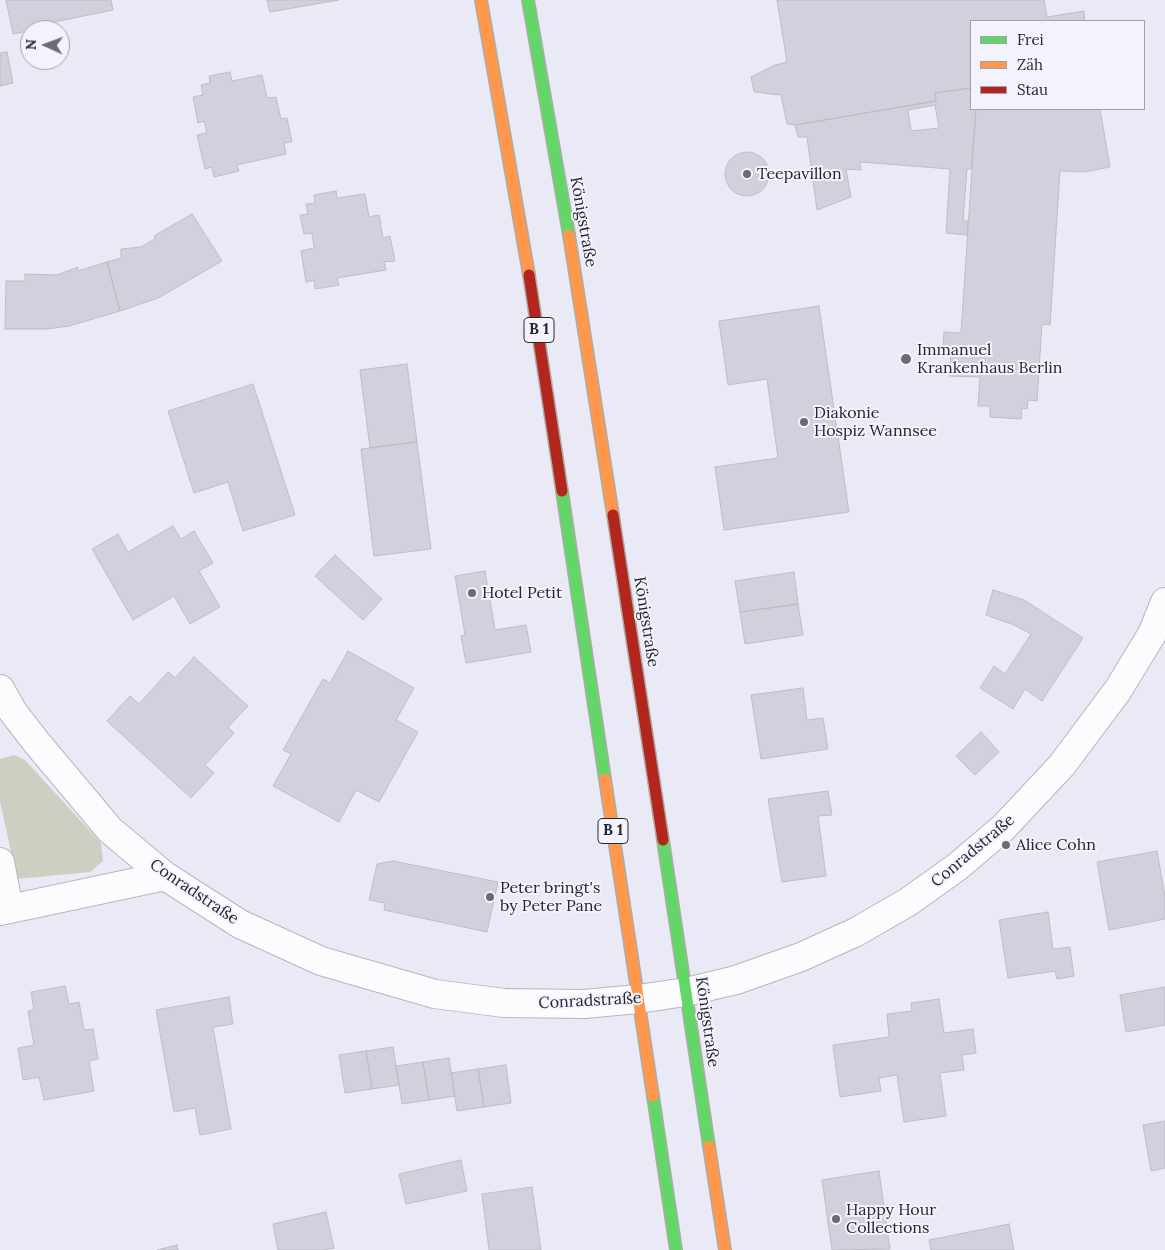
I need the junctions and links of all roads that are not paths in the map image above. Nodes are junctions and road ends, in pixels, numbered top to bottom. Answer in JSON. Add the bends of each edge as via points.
{"nodes":[{"id":1,"x":481,"y":0,"type":"edge"},
{"id":2,"x":528,"y":0,"type":"edge"},
{"id":3,"x":1165,"y":602,"type":"edge"},
{"id":4,"x":1159,"y":633,"type":"edge"},
{"id":5,"x":0,"y":689,"type":"edge"},
{"id":6,"x":0,"y":862,"type":"edge"},
{"id":7,"x":164,"y":876,"type":"junction"},
{"id":8,"x":4,"y":910,"type":"edge"},
{"id":9,"x":686,"y":992,"type":"junction"},
{"id":10,"x":638,"y":999,"type":"junction"},
{"id":11,"x":676,"y":1250,"type":"edge"},
{"id":12,"x":725,"y":1250,"type":"edge"}],
"edges":[{"from":1,"to":10,"type":"main road","number":"B 1","via":[[536,315]]},
{"from":2,"to":9,"type":"main road","name":"Königstraße","via":[[582,308]]},
{"from":3,"to":4,"type":"street","name":"Conradstraße"},
{"from":4,"to":9,"type":"street","name":"Conradstraße","via":[[1062,765],[1003,828],[958,867],[908,902],[856,932],[801,957],[736,980]]},
{"from":5,"to":7,"type":"street","name":"Conradstraße","via":[[12,712],[110,830]]},
{"from":6,"to":8,"type":"street"},
{"from":7,"to":8,"type":"street"},
{"from":7,"to":10,"type":"street","name":"Conradstraße","via":[[240,924],[321,961],[435,994],[549,1005]]},
{"from":9,"to":10,"type":"street","name":"Conradstraße"},
{"from":9,"to":12,"type":"main road","name":"Königstraße"},
{"from":10,"to":11,"type":"main road","number":"B 1"}]}
